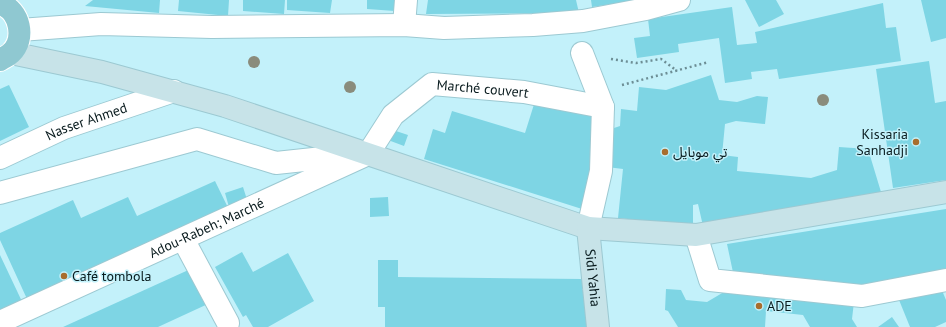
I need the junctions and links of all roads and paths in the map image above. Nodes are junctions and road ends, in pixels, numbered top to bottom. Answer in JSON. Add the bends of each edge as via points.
{"nodes":[{"id":1,"x":406,"y":0,"type":"edge"},
{"id":2,"x":679,"y":0,"type":"edge"},
{"id":3,"x":2,"y":3,"type":"edge"},
{"id":4,"x":404,"y":25,"type":"junction"},
{"id":5,"x":20,"y":30,"type":"junction"},
{"id":6,"x":582,"y":53,"type":"joint"},
{"id":7,"x":6,"y":56,"type":"edge"},
{"id":8,"x":709,"y":62,"type":"dead end"},
{"id":9,"x":677,"y":71,"type":"junction"},
{"id":10,"x":174,"y":91,"type":"junction"},
{"id":11,"x":603,"y":107,"type":"junction"},
{"id":12,"x":368,"y":154,"type":"junction"},
{"id":13,"x":0,"y":158,"type":"edge"},
{"id":14,"x":946,"y":192,"type":"edge"},
{"id":15,"x":0,"y":193,"type":"edge"},
{"id":16,"x":588,"y":228,"type":"junction"},
{"id":17,"x":696,"y":235,"type":"junction"},
{"id":18,"x":183,"y":239,"type":"junction"},
{"id":19,"x":946,"y":280,"type":"edge"},
{"id":20,"x":0,"y":322,"type":"edge"},
{"id":21,"x":228,"y":323,"type":"dead end"},
{"id":22,"x":598,"y":327,"type":"edge"}],
"edges":[{"from":1,"to":4,"type":"street"},
{"from":2,"to":4,"type":"street","via":[[646,9],[572,22],[444,28]]},
{"from":3,"to":5,"type":"main road","via":[[18,20]]},
{"from":4,"to":5,"type":"street","via":[[212,27],[101,24]]},
{"from":5,"to":7,"type":"main road","via":[[18,42]]},
{"from":6,"to":9,"type":"path","via":[[636,63],[661,59]]},
{"from":6,"to":11,"type":"street"},
{"from":7,"to":10,"type":"main road","via":[[102,72]]},
{"from":8,"to":9,"type":"path"},
{"from":9,"to":11,"type":"path","via":[[623,84]]},
{"from":10,"to":12,"type":"main road"},
{"from":10,"to":13,"type":"street","name":"Nasser Ahmed","via":[[64,128]]},
{"from":11,"to":12,"type":"street","name":"Marché couvert","via":[[524,92],[432,84],[393,115]]},
{"from":11,"to":16,"type":"street","via":[[601,171]]},
{"from":12,"to":15,"type":"street","via":[[276,163],[197,139]]},
{"from":12,"to":16,"type":"main road"},
{"from":12,"to":18,"type":"street","name":"Adou-Rabeh; Marché"},
{"from":14,"to":17,"type":"main road"},
{"from":16,"to":17,"type":"main road"},
{"from":16,"to":22,"type":"main road","name":"Sidi Yahia"},
{"from":17,"to":19,"type":"street","via":[[710,280],[862,296]]},
{"from":18,"to":20,"type":"street","name":"Adou-Rabeh; Marché"},
{"from":18,"to":21,"type":"street"}]}
